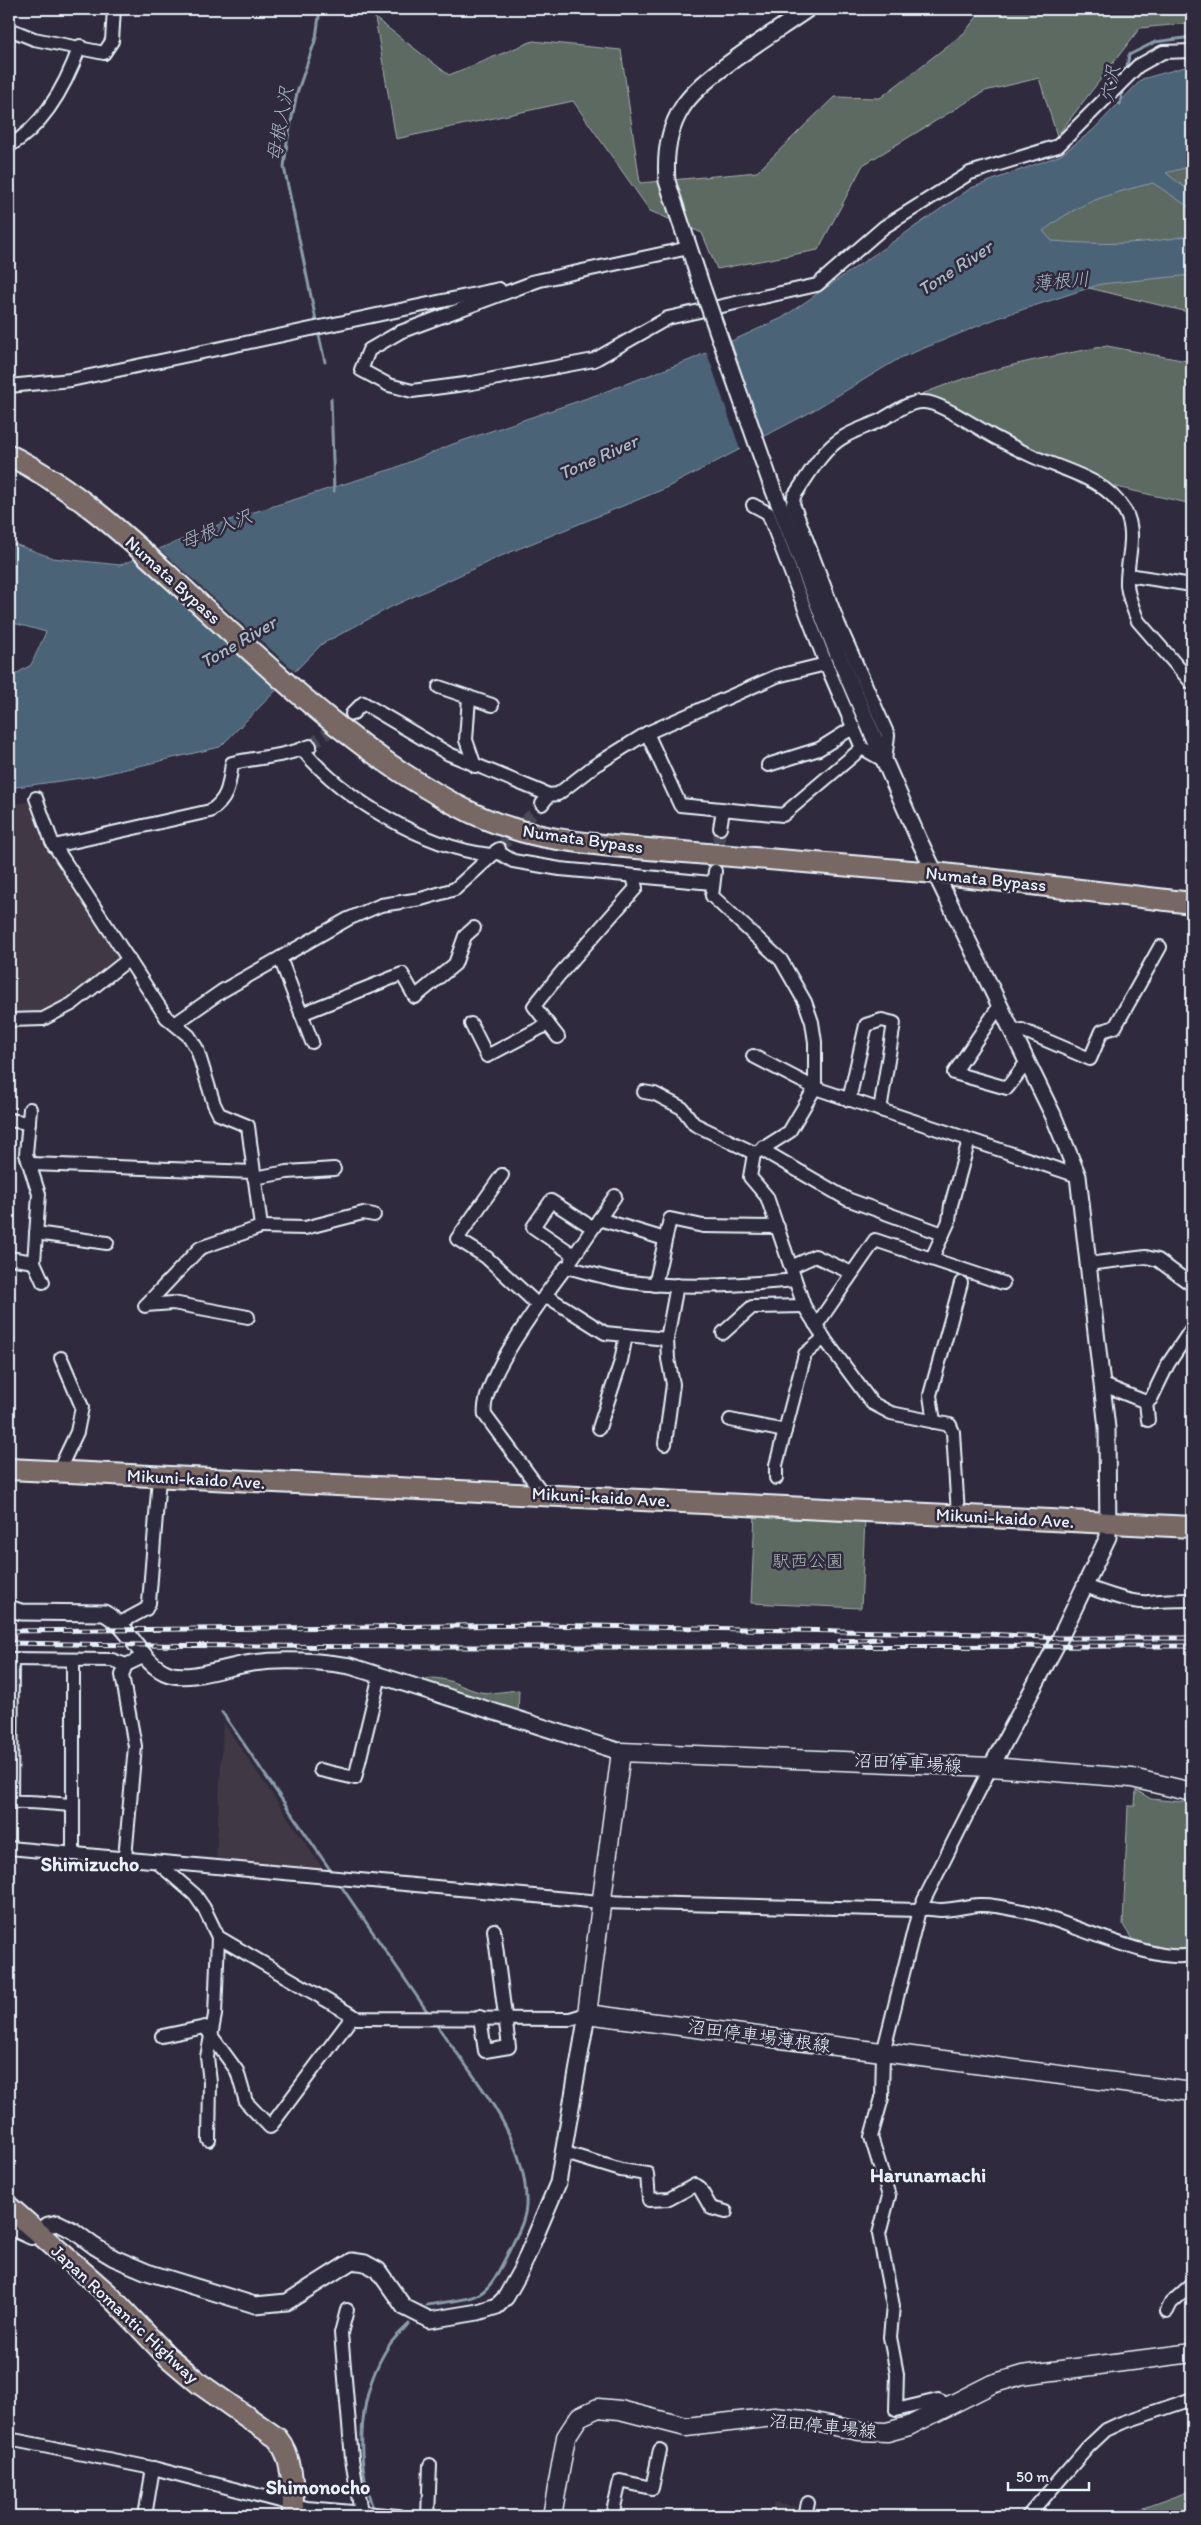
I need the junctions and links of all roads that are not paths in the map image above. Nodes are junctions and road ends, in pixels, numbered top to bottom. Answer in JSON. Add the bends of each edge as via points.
{"nodes":[{"id":1,"x":114,"y":9,"type":"edge"},
{"id":2,"x":808,"y":9,"type":"edge"},
{"id":3,"x":9,"y":28,"type":"edge"},
{"id":4,"x":80,"y":46,"type":"junction"},
{"id":5,"x":1192,"y":51,"type":"edge"},
{"id":6,"x":9,"y":146,"type":"edge"},
{"id":7,"x":690,"y":248,"type":"junction"},
{"id":8,"x":538,"y":281,"type":"junction"},
{"id":9,"x":9,"y":386,"type":"edge"},
{"id":10,"x":9,"y":455,"type":"edge"},
{"id":11,"x":752,"y":505,"type":"dead end"},
{"id":12,"x":1128,"y":575,"type":"junction"},
{"id":13,"x":1192,"y":585,"type":"edge"},
{"id":14,"x":826,"y":664,"type":"junction"},
{"id":15,"x":1192,"y":683,"type":"edge"},
{"id":16,"x":439,"y":687,"type":"dead end"},
{"id":17,"x":469,"y":698,"type":"junction"},
{"id":18,"x":492,"y":705,"type":"dead end"},
{"id":19,"x":342,"y":717,"type":"junction"},
{"id":20,"x":854,"y":727,"type":"junction"},
{"id":21,"x":647,"y":733,"type":"junction"},
{"id":22,"x":862,"y":748,"type":"junction"},
{"id":23,"x":885,"y":761,"type":"junction"},
{"id":24,"x":768,"y":765,"type":"dead end"},
{"id":25,"x":475,"y":766,"type":"junction"},
{"id":26,"x":36,"y":798,"type":"dead end"},
{"id":27,"x":723,"y":810,"type":"junction"},
{"id":28,"x":720,"y":828,"type":"tunnel mouth"},
{"id":29,"x":54,"y":846,"type":"junction"},
{"id":30,"x":495,"y":851,"type":"junction"},
{"id":31,"x":935,"y":873,"type":"junction"},
{"id":32,"x":634,"y":876,"type":"junction"},
{"id":33,"x":1192,"y":903,"type":"edge"},
{"id":34,"x":474,"y":928,"type":"dead end"},
{"id":35,"x":1160,"y":947,"type":"dead end"},
{"id":36,"x":280,"y":958,"type":"junction"},
{"id":37,"x":129,"y":959,"type":"junction"},
{"id":38,"x":1000,"y":1005,"type":"junction"},
{"id":39,"x":301,"y":1014,"type":"junction"},
{"id":40,"x":9,"y":1020,"type":"edge"},
{"id":41,"x":176,"y":1023,"type":"junction"},
{"id":42,"x":472,"y":1024,"type":"dead end"},
{"id":43,"x":548,"y":1024,"type":"junction"},
{"id":44,"x":1013,"y":1032,"type":"junction"},
{"id":45,"x":558,"y":1037,"type":"dead end"},
{"id":46,"x":312,"y":1042,"type":"dead end"},
{"id":47,"x":753,"y":1056,"type":"dead end"},
{"id":48,"x":1027,"y":1062,"type":"junction"},
{"id":49,"x":815,"y":1088,"type":"junction"},
{"id":50,"x":644,"y":1092,"type":"dead end"},
{"id":51,"x":849,"y":1100,"type":"junction"},
{"id":52,"x":30,"y":1109,"type":"dead end"},
{"id":53,"x":880,"y":1110,"type":"junction"},
{"id":54,"x":9,"y":1120,"type":"edge"},
{"id":55,"x":29,"y":1124,"type":"junction"},
{"id":56,"x":969,"y":1140,"type":"junction"},
{"id":57,"x":758,"y":1150,"type":"junction"},
{"id":58,"x":31,"y":1164,"type":"junction"},
{"id":59,"x":334,"y":1170,"type":"dead end"},
{"id":60,"x":502,"y":1174,"type":"dead end"},
{"id":61,"x":254,"y":1175,"type":"junction"},
{"id":62,"x":1078,"y":1176,"type":"junction"},
{"id":63,"x":614,"y":1196,"type":"dead end"},
{"id":64,"x":374,"y":1215,"type":"dead end"},
{"id":65,"x":596,"y":1223,"type":"junction"},
{"id":66,"x":260,"y":1227,"type":"junction"},
{"id":67,"x":778,"y":1227,"type":"junction"},
{"id":68,"x":36,"y":1233,"type":"junction"},
{"id":69,"x":943,"y":1234,"type":"junction"},
{"id":70,"x":665,"y":1239,"type":"junction"},
{"id":71,"x":107,"y":1243,"type":"dead end"},
{"id":72,"x":574,"y":1255,"type":"junction"},
{"id":73,"x":9,"y":1258,"type":"edge"},
{"id":74,"x":932,"y":1258,"type":"junction"},
{"id":75,"x":34,"y":1262,"type":"junction"},
{"id":76,"x":1087,"y":1264,"type":"junction"},
{"id":77,"x":566,"y":1267,"type":"junction"},
{"id":78,"x":852,"y":1273,"type":"junction"},
{"id":79,"x":793,"y":1274,"type":"junction"},
{"id":80,"x":43,"y":1282,"type":"dead end"},
{"id":81,"x":961,"y":1283,"type":"dead end"},
{"id":82,"x":1003,"y":1283,"type":"dead end"},
{"id":83,"x":655,"y":1285,"type":"junction"},
{"id":84,"x":1192,"y":1285,"type":"edge"},
{"id":85,"x":677,"y":1286,"type":"junction"},
{"id":86,"x":542,"y":1300,"type":"junction"},
{"id":87,"x":804,"y":1306,"type":"junction"},
{"id":88,"x":248,"y":1317,"type":"dead end"},
{"id":89,"x":815,"y":1324,"type":"junction"},
{"id":90,"x":1192,"y":1328,"type":"edge"},
{"id":91,"x":723,"y":1333,"type":"dead end"},
{"id":92,"x":626,"y":1335,"type":"junction"},
{"id":93,"x":824,"y":1338,"type":"junction"},
{"id":94,"x":667,"y":1339,"type":"junction"},
{"id":95,"x":61,"y":1358,"type":"dead end"},
{"id":96,"x":1101,"y":1384,"type":"junction"},
{"id":97,"x":1146,"y":1402,"type":"junction"},
{"id":98,"x":730,"y":1420,"type":"dead end"},
{"id":99,"x":1148,"y":1420,"type":"dead end"},
{"id":100,"x":934,"y":1422,"type":"junction"},
{"id":101,"x":599,"y":1428,"type":"dead end"},
{"id":102,"x":785,"y":1432,"type":"junction"},
{"id":103,"x":664,"y":1444,"type":"dead end"},
{"id":104,"x":9,"y":1470,"type":"edge"},
{"id":105,"x":58,"y":1472,"type":"junction"},
{"id":106,"x":159,"y":1478,"type":"junction"},
{"id":107,"x":776,"y":1478,"type":"dead end"},
{"id":108,"x":541,"y":1495,"type":"junction"},
{"id":109,"x":958,"y":1515,"type":"junction"},
{"id":110,"x":1109,"y":1524,"type":"junction"},
{"id":111,"x":1192,"y":1527,"type":"edge"},
{"id":112,"x":1085,"y":1586,"type":"junction"},
{"id":113,"x":1192,"y":1600,"type":"edge"},
{"id":114,"x":9,"y":1608,"type":"edge"},
{"id":115,"x":120,"y":1623,"type":"junction"},
{"id":116,"x":145,"y":1656,"type":"junction"},
{"id":117,"x":11,"y":1659,"type":"edge"},
{"id":118,"x":72,"y":1661,"type":"junction"},
{"id":119,"x":126,"y":1665,"type":"junction"},
{"id":120,"x":380,"y":1675,"type":"junction"},
{"id":121,"x":621,"y":1752,"type":"junction"},
{"id":122,"x":991,"y":1766,"type":"junction"},
{"id":123,"x":320,"y":1770,"type":"dead end"},
{"id":124,"x":1192,"y":1792,"type":"edge"},
{"id":125,"x":73,"y":1805,"type":"junction"},
{"id":126,"x":9,"y":1848,"type":"edge"},
{"id":127,"x":73,"y":1854,"type":"junction"},
{"id":128,"x":125,"y":1858,"type":"junction"},
{"id":129,"x":156,"y":1862,"type":"junction"},
{"id":130,"x":600,"y":1902,"type":"junction"},
{"id":131,"x":919,"y":1910,"type":"junction"},
{"id":132,"x":494,"y":1930,"type":"dead end"},
{"id":133,"x":218,"y":1937,"type":"junction"},
{"id":134,"x":1192,"y":1954,"type":"edge"},
{"id":135,"x":587,"y":2014,"type":"junction"},
{"id":136,"x":352,"y":2016,"type":"junction"},
{"id":137,"x":480,"y":2017,"type":"junction"},
{"id":138,"x":504,"y":2018,"type":"junction"},
{"id":139,"x":211,"y":2033,"type":"junction"},
{"id":140,"x":162,"y":2036,"type":"dead end"},
{"id":141,"x":883,"y":2053,"type":"junction"},
{"id":142,"x":1192,"y":2092,"type":"edge"},
{"id":143,"x":209,"y":2140,"type":"dead end"},
{"id":144,"x":562,"y":2152,"type":"junction"},
{"id":145,"x":9,"y":2207,"type":"edge"},
{"id":146,"x":726,"y":2212,"type":"dead end"},
{"id":147,"x":9,"y":2228,"type":"edge"},
{"id":148,"x":38,"y":2233,"type":"junction"},
{"id":149,"x":1192,"y":2284,"type":"edge"},
{"id":150,"x":348,"y":2310,"type":"dead end"},
{"id":151,"x":1167,"y":2311,"type":"dead end"},
{"id":152,"x":1192,"y":2353,"type":"edge"},
{"id":153,"x":1192,"y":2399,"type":"edge"},
{"id":154,"x":949,"y":2405,"type":"junction"},
{"id":155,"x":9,"y":2439,"type":"edge"},
{"id":156,"x":660,"y":2450,"type":"dead end"},
{"id":157,"x":430,"y":2465,"type":"dead end"},
{"id":158,"x":154,"y":2468,"type":"junction"},
{"id":159,"x":808,"y":2503,"type":"dead end"},
{"id":160,"x":293,"y":2510,"type":"edge"},
{"id":161,"x":361,"y":2513,"type":"junction"},
{"id":162,"x":145,"y":2516,"type":"edge"},
{"id":163,"x":398,"y":2516,"type":"edge"},
{"id":164,"x":428,"y":2516,"type":"edge"},
{"id":165,"x":552,"y":2516,"type":"edge"},
{"id":166,"x":612,"y":2516,"type":"edge"},
{"id":167,"x":805,"y":2516,"type":"edge"},
{"id":168,"x":1028,"y":2516,"type":"edge"}],
"edges":[{"from":1,"to":4,"type":"street","via":[[112,41],[104,52]]},
{"from":2,"to":7,"type":"street","via":[[698,88],[682,107],[673,126],[666,164],[667,181]]},
{"from":3,"to":4,"type":"street","via":[[34,39]]},
{"from":4,"to":6,"type":"street","via":[[49,110]]},
{"from":5,"to":8,"type":"street","via":[[1162,52],[1138,66],[1058,146],[970,174],[884,227],[817,285],[673,316],[594,360],[472,383],[412,391],[389,385],[361,370],[369,350],[400,332]]},
{"from":7,"to":8,"type":"street"},
{"from":7,"to":23,"type":"street","bridge":true,"via":[[770,482],[834,646]]},
{"from":8,"to":9,"type":"street","via":[[71,380]]},
{"from":10,"to":19,"type":"highway","name":"Numata Bypass","via":[[67,489],[116,527]]},
{"from":11,"to":14,"type":"street","via":[[771,512]]},
{"from":12,"to":13,"type":"street"},
{"from":12,"to":15,"type":"street","via":[[1127,586],[1138,622]]},
{"from":12,"to":23,"type":"street","via":[[1130,523],[1125,511],[1104,488],[1088,478],[1015,448],[925,401],[908,405],[842,438],[821,456],[792,504],[839,625],[888,735]]},
{"from":14,"to":20,"type":"street"},
{"from":14,"to":21,"type":"street","via":[[777,676]]},
{"from":16,"to":17,"type":"street"},
{"from":17,"to":18,"type":"street"},
{"from":17,"to":25,"type":"street","via":[[466,740]]},
{"from":19,"to":25,"type":"street","via":[[363,703]]},
{"from":19,"to":31,"type":"highway","name":"Numata Bypass","via":[[387,763],[443,798],[492,821],[534,834],[612,846]]},
{"from":20,"to":22,"type":"street"},
{"from":20,"to":24,"type":"street","via":[[819,749]]},
{"from":21,"to":25,"type":"street","via":[[594,766],[558,794],[545,799]]},
{"from":21,"to":27,"type":"street","via":[[680,805]]},
{"from":22,"to":23,"type":"street"},
{"from":22,"to":27,"type":"street","via":[[784,815]]},
{"from":23,"to":31,"type":"street"},
{"from":26,"to":29,"type":"street"},
{"from":27,"to":28,"type":"street"},
{"from":29,"to":30,"type":"street","via":[[210,811],[222,803],[232,763],[272,758],[306,747],[312,761],[357,799],[396,821],[472,852]]},
{"from":29,"to":37,"type":"street"},
{"from":30,"to":32,"type":"street","via":[[513,861]]},
{"from":30,"to":36,"type":"street","via":[[455,889],[421,899],[381,905],[348,919]]},
{"from":31,"to":33,"type":"highway","name":"Numata Bypass"},
{"from":31,"to":38,"type":"street"},
{"from":32,"to":43,"type":"street","via":[[636,888],[534,1006]]},
{"from":32,"to":49,"type":"street","via":[[714,877],[712,896],[781,960],[805,1002],[815,1042]]},
{"from":34,"to":39,"type":"street","via":[[465,936],[456,964],[415,997],[402,974]]},
{"from":35,"to":44,"type":"street","via":[[1115,1027],[1102,1031],[1090,1060],[1022,1030]]},
{"from":36,"to":39,"type":"street"},
{"from":36,"to":41,"type":"street","via":[[222,991]]},
{"from":37,"to":40,"type":"street","via":[[72,1004],[43,1019]]},
{"from":37,"to":41,"type":"street","via":[[166,1017]]},
{"from":38,"to":44,"type":"street"},
{"from":38,"to":48,"type":"street","via":[[954,1073],[1007,1088]]},
{"from":39,"to":46,"type":"street"},
{"from":41,"to":61,"type":"street","via":[[197,1049],[219,1114],[248,1126]]},
{"from":42,"to":43,"type":"street","via":[[487,1056]]},
{"from":43,"to":45,"type":"street"},
{"from":44,"to":48,"type":"street"},
{"from":47,"to":49,"type":"street"},
{"from":48,"to":62,"type":"street"},
{"from":49,"to":51,"type":"street"},
{"from":49,"to":57,"type":"street","via":[[789,1132]]},
{"from":50,"to":57,"type":"street","via":[[682,1108],[694,1124]]},
{"from":51,"to":53,"type":"street"},
{"from":51,"to":53,"type":"street","via":[[866,1025],[882,1020],[894,1023]]},
{"from":52,"to":55,"type":"street"},
{"from":53,"to":56,"type":"street"},
{"from":54,"to":55,"type":"street"},
{"from":55,"to":58,"type":"street","via":[[26,1154]]},
{"from":56,"to":62,"type":"street"},
{"from":56,"to":69,"type":"street"},
{"from":57,"to":67,"type":"street","via":[[750,1177],[767,1197]]},
{"from":57,"to":69,"type":"street","via":[[847,1199]]},
{"from":58,"to":61,"type":"street"},
{"from":58,"to":68,"type":"street","via":[[38,1194]]},
{"from":59,"to":61,"type":"street"},
{"from":60,"to":86,"type":"street","via":[[457,1239]]},
{"from":61,"to":66,"type":"street"},
{"from":62,"to":76,"type":"street"},
{"from":63,"to":65,"type":"street"},
{"from":64,"to":66,"type":"street","via":[[363,1213],[305,1228]]},
{"from":65,"to":70,"type":"street"},
{"from":65,"to":72,"type":"street"},
{"from":65,"to":72,"type":"street","via":[[551,1201],[533,1227]]},
{"from":66,"to":88,"type":"street","via":[[200,1248],[145,1306],[173,1303]]},
{"from":67,"to":70,"type":"street","via":[[703,1226],[670,1219]]},
{"from":67,"to":79,"type":"street"},
{"from":68,"to":71,"type":"street"},
{"from":68,"to":75,"type":"street"},
{"from":69,"to":74,"type":"street"},
{"from":70,"to":83,"type":"street"},
{"from":72,"to":77,"type":"street"},
{"from":73,"to":75,"type":"street"},
{"from":74,"to":78,"type":"street","via":[[875,1240]]},
{"from":74,"to":82,"type":"street"},
{"from":75,"to":80,"type":"street"},
{"from":76,"to":84,"type":"street","via":[[1146,1257],[1158,1260]]},
{"from":76,"to":96,"type":"street"},
{"from":77,"to":83,"type":"street","via":[[627,1282]]},
{"from":77,"to":86,"type":"street"},
{"from":78,"to":79,"type":"street","via":[[815,1256]]},
{"from":78,"to":89,"type":"street"},
{"from":79,"to":85,"type":"street","via":[[718,1287]]},
{"from":79,"to":87,"type":"street"},
{"from":81,"to":100,"type":"street","via":[[930,1395]]},
{"from":83,"to":85,"type":"street"},
{"from":85,"to":94,"type":"street"},
{"from":86,"to":92,"type":"street","via":[[605,1333]]},
{"from":86,"to":108,"type":"street","via":[[518,1335],[489,1389],[484,1408],[485,1415],[538,1486]]},
{"from":87,"to":89,"type":"street"},
{"from":87,"to":91,"type":"street","via":[[752,1307]]},
{"from":89,"to":93,"type":"street"},
{"from":90,"to":97,"type":"street"},
{"from":92,"to":94,"type":"street"},
{"from":92,"to":101,"type":"street"},
{"from":93,"to":100,"type":"street","via":[[872,1403],[891,1413]]},
{"from":93,"to":102,"type":"street","via":[[805,1354]]},
{"from":94,"to":103,"type":"street","via":[[673,1384]]},
{"from":95,"to":105,"type":"street","via":[[82,1407],[77,1432]]},
{"from":96,"to":97,"type":"street"},
{"from":96,"to":110,"type":"street","via":[[1107,1428]]},
{"from":97,"to":99,"type":"street"},
{"from":98,"to":102,"type":"street"},
{"from":100,"to":109,"type":"street","via":[[950,1425],[952,1432]]},
{"from":102,"to":107,"type":"street"},
{"from":104,"to":105,"type":"highway","name":"Mikuni-kaido Ave."},
{"from":105,"to":106,"type":"highway","name":"Mikuni-kaido Ave."},
{"from":106,"to":108,"type":"highway","name":"Mikuni-kaido Ave."},
{"from":106,"to":115,"type":"street","via":[[149,1603],[146,1609]]},
{"from":108,"to":109,"type":"highway","name":"Mikuni-kaido Ave."},
{"from":109,"to":110,"type":"highway","name":"Mikuni-kaido Ave."},
{"from":110,"to":111,"type":"highway","name":"Mikuni-kaido Ave."},
{"from":110,"to":112,"type":"street","via":[[1108,1537]]},
{"from":112,"to":113,"type":"street","via":[[1149,1602]]},
{"from":112,"to":122,"type":"street"},
{"from":114,"to":115,"type":"street","via":[[21,1612],[104,1613]]},
{"from":115,"to":116,"type":"street"},
{"from":116,"to":119,"type":"street"},
{"from":116,"to":120,"type":"street","via":[[159,1669],[179,1676],[271,1661],[336,1664]]},
{"from":117,"to":118,"type":"street"},
{"from":117,"to":125,"type":"street","via":[[10,1802]]},
{"from":118,"to":119,"type":"street","via":[[112,1660]]},
{"from":118,"to":125,"type":"street"},
{"from":119,"to":128,"type":"street","via":[[122,1675],[135,1746]]},
{"from":120,"to":121,"type":"street"},
{"from":120,"to":123,"type":"street","via":[[355,1778]]},
{"from":121,"to":122,"type":"main road","name":"沼田停車場線"},
{"from":121,"to":130,"type":"main road"},
{"from":122,"to":124,"type":"main road","name":"沼田停車場線","via":[[1132,1778]]},
{"from":122,"to":131,"type":"street"},
{"from":125,"to":127,"type":"street"},
{"from":126,"to":127,"type":"street"},
{"from":127,"to":128,"type":"street"},
{"from":128,"to":129,"type":"street"},
{"from":129,"to":130,"type":"street"},
{"from":129,"to":133,"type":"street","via":[[195,1895]]},
{"from":130,"to":131,"type":"street"},
{"from":130,"to":135,"type":"main road"},
{"from":131,"to":134,"type":"street","via":[[980,1905],[1034,1914],[1134,1948],[1167,1954]]},
{"from":131,"to":141,"type":"street"},
{"from":132,"to":138,"type":"street"},
{"from":133,"to":136,"type":"street"},
{"from":133,"to":139,"type":"street","via":[[216,2015]]},
{"from":135,"to":138,"type":"street","via":[[570,2019]]},
{"from":135,"to":141,"type":"main road","name":"沼田停車場薄根線"},
{"from":135,"to":144,"type":"street"},
{"from":136,"to":137,"type":"street"},
{"from":136,"to":139,"type":"street","via":[[270,2127],[246,2102],[237,2071]]},
{"from":137,"to":138,"type":"street"},
{"from":137,"to":138,"type":"street","via":[[486,2051],[509,2047]]},
{"from":139,"to":140,"type":"street","via":[[205,2027]]},
{"from":139,"to":143,"type":"street","via":[[207,2057]]},
{"from":141,"to":142,"type":"main road","name":"沼田停車場薄根線"},
{"from":141,"to":154,"type":"street","via":[[882,2098],[871,2137],[889,2196],[879,2234],[893,2306],[890,2337],[897,2374],[896,2410],[938,2400]]},
{"from":144,"to":146,"type":"street","via":[[646,2174],[649,2200],[669,2199],[695,2185],[711,2208]]},
{"from":144,"to":148,"type":"street","via":[[558,2183],[513,2288],[497,2306],[430,2320],[404,2307],[378,2270],[365,2263],[352,2261],[337,2268],[287,2302],[255,2305],[130,2265],[58,2223],[48,2225]]},
{"from":145,"to":148,"type":"highway","name":"Japan Romantic Highway"},
{"from":147,"to":148,"type":"street","via":[[31,2238]]},
{"from":148,"to":160,"type":"highway","name":"Japan Romantic Highway","via":[[108,2294],[193,2379],[283,2444],[288,2458]]},
{"from":149,"to":151,"type":"street","via":[[1171,2303]]},
{"from":150,"to":161,"type":"street","via":[[341,2334],[352,2459]]},
{"from":152,"to":154,"type":"main road","name":"沼田停車場線","via":[[1022,2375],[1003,2380]]},
{"from":153,"to":168,"type":"street","via":[[1106,2430]]},
{"from":154,"to":165,"type":"main road","name":"沼田停車場線","via":[[909,2426],[887,2432],[774,2418],[686,2427],[620,2410],[598,2408],[579,2417],[566,2437]]},
{"from":155,"to":158,"type":"street"},
{"from":156,"to":166,"type":"street","via":[[652,2488],[620,2481]]},
{"from":157,"to":164,"type":"street"},
{"from":158,"to":160,"type":"street"},
{"from":158,"to":162,"type":"street"},
{"from":159,"to":167,"type":"street"},
{"from":160,"to":161,"type":"street"},
{"from":161,"to":163,"type":"street"}]}
